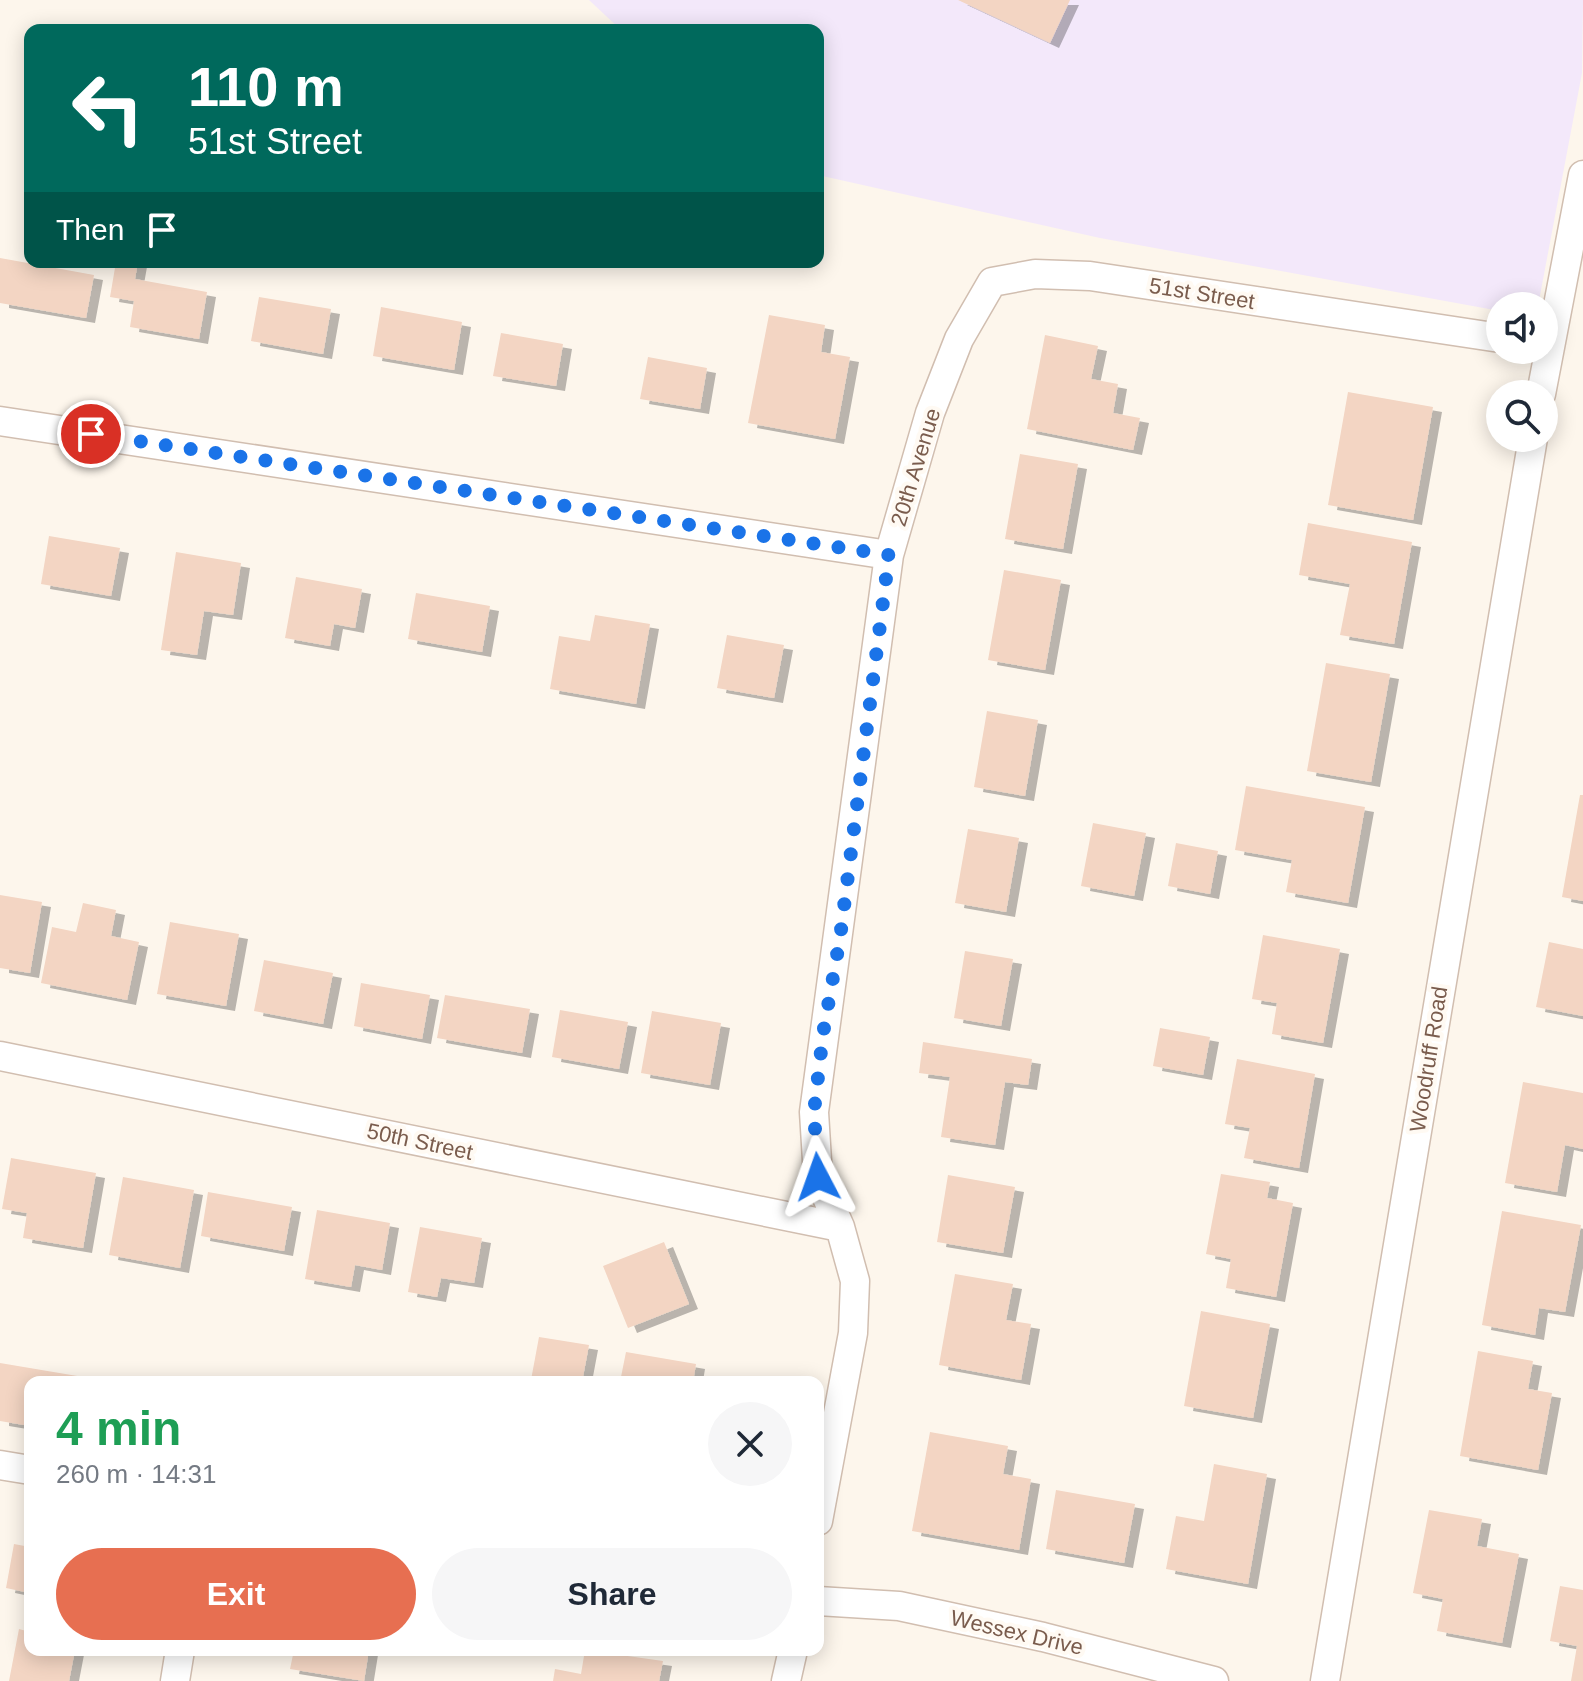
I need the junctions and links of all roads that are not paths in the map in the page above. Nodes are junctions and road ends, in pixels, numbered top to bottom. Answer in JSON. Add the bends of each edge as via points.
{"nodes":[{"id":1,"x":1583,"y":175,"type":"edge"},
{"id":2,"x":1558,"y":293,"type":"edge"},
{"id":3,"x":1486,"y":336,"type":"edge"},
{"id":4,"x":951,"y":361,"type":"joint"},
{"id":5,"x":0,"y":421,"type":"edge"},
{"id":6,"x":1531,"y":452,"type":"edge"},
{"id":7,"x":889,"y":555,"type":"junction"},
{"id":8,"x":0,"y":1056,"type":"edge"},
{"id":9,"x":840,"y":1227,"type":"junction"},
{"id":10,"x":0,"y":1465,"type":"edge"},
{"id":11,"x":24,"y":1469,"type":"edge"},
{"id":12,"x":824,"y":1489,"type":"edge"},
{"id":13,"x":824,"y":1601,"type":"edge"},
{"id":14,"x":179,"y":1656,"type":"edge"},
{"id":15,"x":792,"y":1656,"type":"edge"},
{"id":16,"x":175,"y":1681,"type":"edge"},
{"id":17,"x":786,"y":1681,"type":"edge"},
{"id":18,"x":1214,"y":1681,"type":"edge"},
{"id":19,"x":1325,"y":1681,"type":"edge"}],
"edges":[{"from":1,"to":2,"type":"street"},
{"from":3,"to":4,"type":"street","name":"51st Street","via":[[1090,276],[1035,274],[992,282]]},
{"from":4,"to":7,"type":"street","name":"20th Avenue","via":[[930,413]]},
{"from":5,"to":7,"type":"street"},
{"from":6,"to":19,"type":"street","name":"Woodruff Road"},
{"from":7,"to":9,"type":"street","name":"20th Avenue","via":[[814,1112],[818,1177]]},
{"from":8,"to":9,"type":"street","name":"50th Street"},
{"from":9,"to":12,"type":"street","name":"20th Avenue","via":[[855,1281],[853,1333]]},
{"from":10,"to":11,"type":"street"},
{"from":13,"to":18,"type":"street","name":"Wessex Drive","via":[[899,1606]]},
{"from":14,"to":16,"type":"street"},
{"from":15,"to":17,"type":"street"}]}
